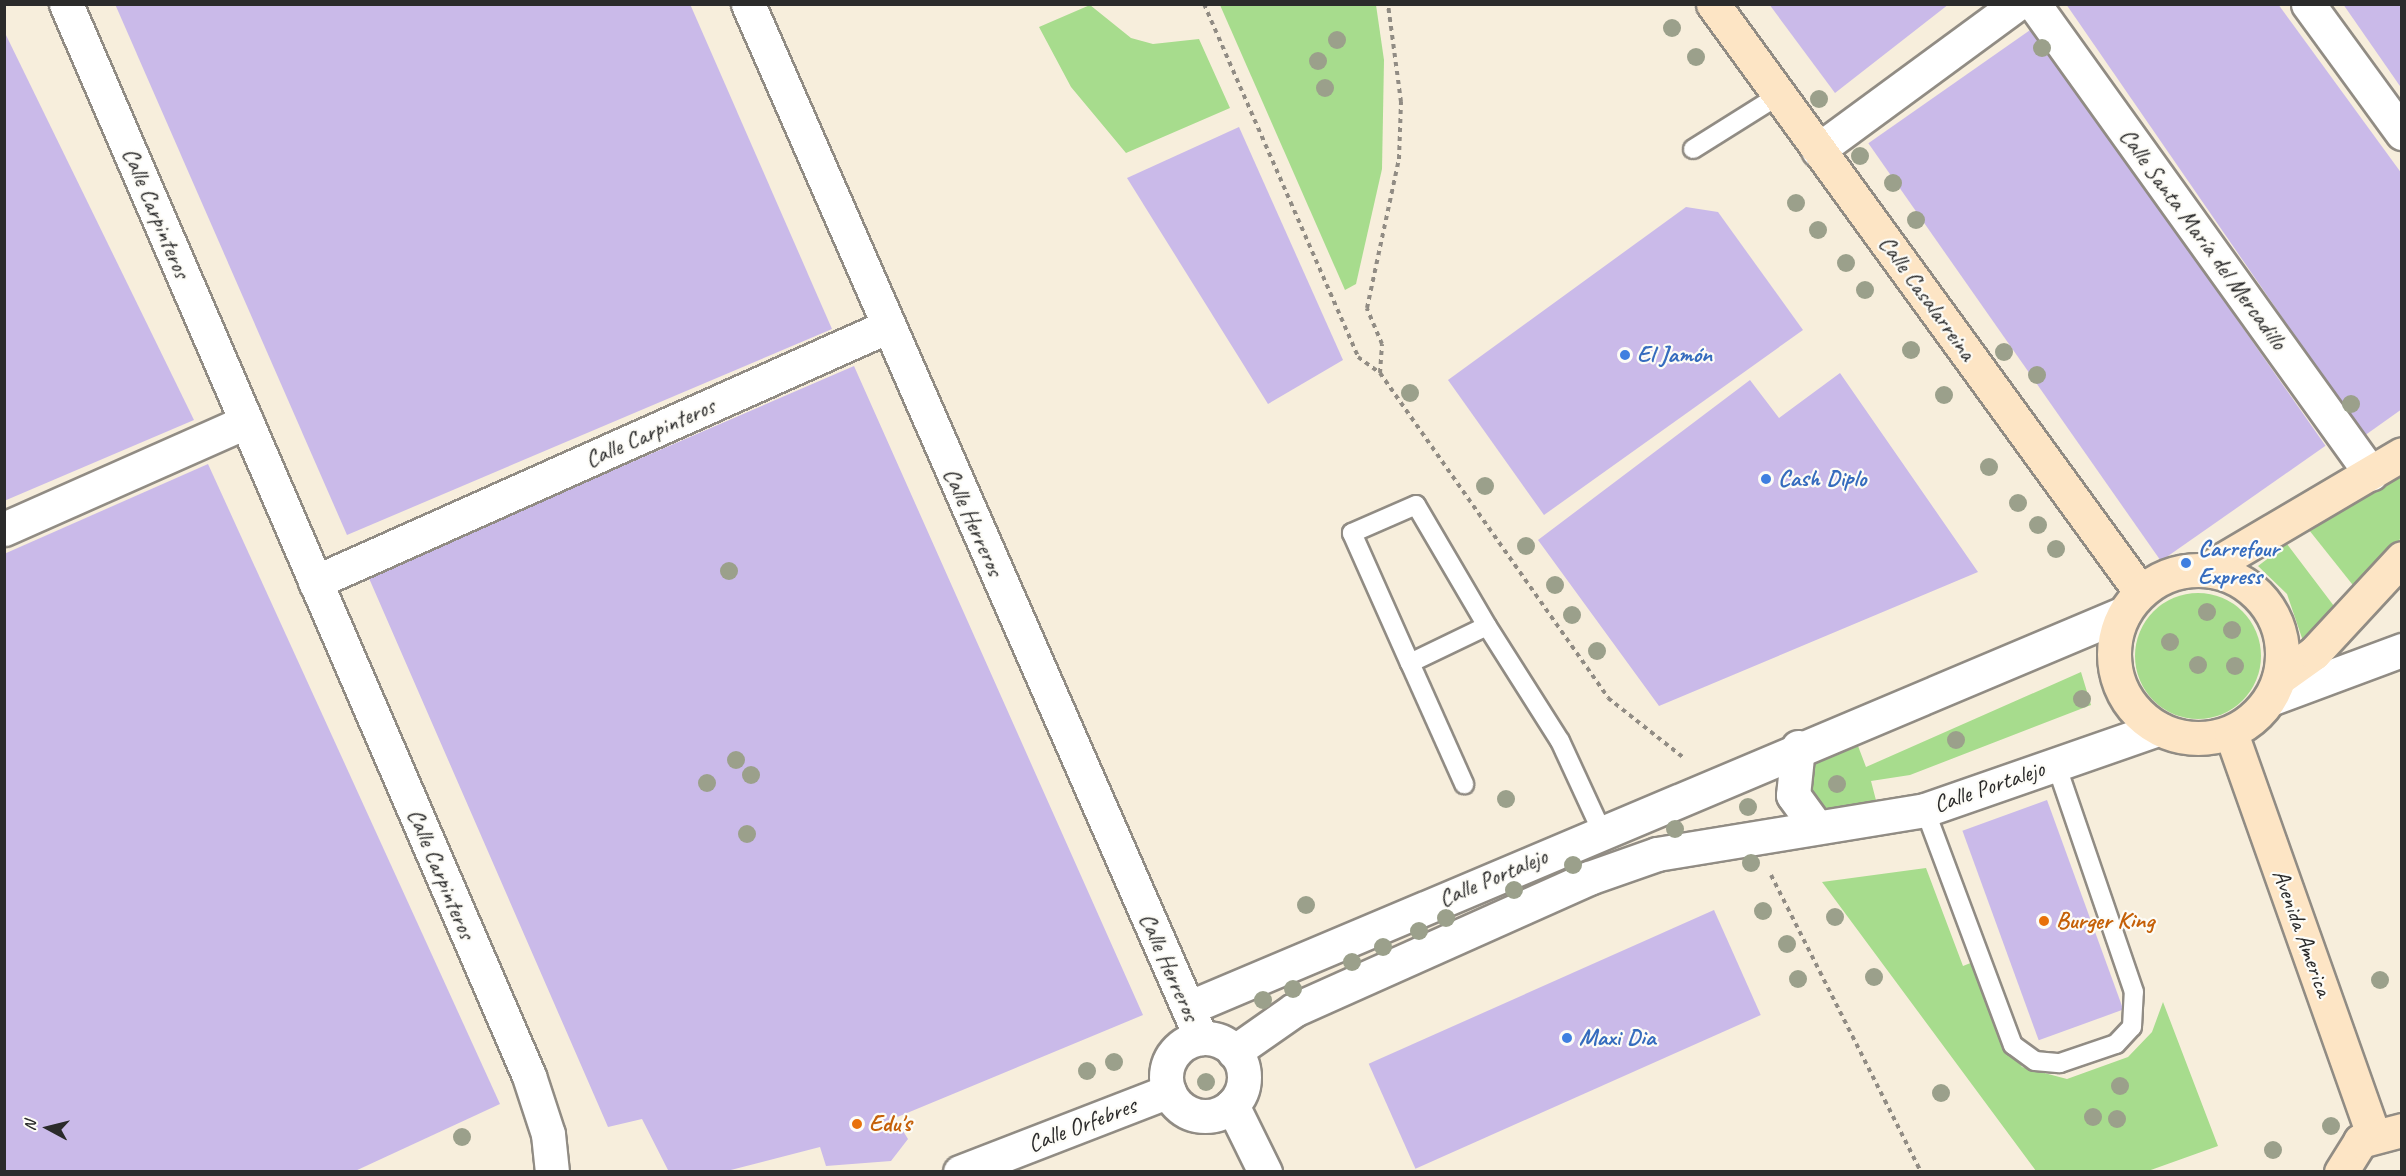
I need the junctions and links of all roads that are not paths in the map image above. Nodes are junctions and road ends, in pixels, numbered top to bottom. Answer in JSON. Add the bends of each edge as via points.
{"nodes":[{"id":1,"x":66,"y":4,"type":"edge"},
{"id":2,"x":748,"y":4,"type":"edge"},
{"id":3,"x":1713,"y":4,"type":"edge"},
{"id":4,"x":2017,"y":4,"type":"edge"},
{"id":5,"x":2034,"y":4,"type":"edge"},
{"id":6,"x":2308,"y":4,"type":"edge"},
{"id":7,"x":1779,"y":95,"type":"junction"},
{"id":8,"x":2402,"y":133,"type":"edge"},
{"id":9,"x":1693,"y":149,"type":"dead end"},
{"id":10,"x":1818,"y":150,"type":"junction"},
{"id":11,"x":886,"y":327,"type":"junction"},
{"id":12,"x":246,"y":422,"type":"junction"},
{"id":13,"x":2402,"y":454,"type":"edge"},
{"id":14,"x":2371,"y":474,"type":"junction"},
{"id":15,"x":4,"y":529,"type":"edge"},
{"id":16,"x":2402,"y":558,"type":"edge"},
{"id":17,"x":2207,"y":569,"type":"junction"},
{"id":18,"x":315,"y":582,"type":"junction"},
{"id":19,"x":2132,"y":602,"type":"junction"},
{"id":20,"x":1487,"y":626,"type":"junction"},
{"id":21,"x":2402,"y":650,"type":"edge"},
{"id":22,"x":1410,"y":663,"type":"junction"},
{"id":23,"x":2274,"y":688,"type":"junction"},
{"id":24,"x":2158,"y":729,"type":"junction"},
{"id":25,"x":2231,"y":733,"type":"junction"},
{"id":26,"x":1798,"y":747,"type":"junction"},
{"id":27,"x":2056,"y":764,"type":"junction"},
{"id":28,"x":1464,"y":784,"type":"dead end"},
{"id":29,"x":1925,"y":810,"type":"junction"},
{"id":30,"x":1816,"y":827,"type":"junction"},
{"id":31,"x":1602,"y":832,"type":"junction"},
{"id":32,"x":1188,"y":1008,"type":"junction"},
{"id":33,"x":1201,"y":1038,"type":"junction"},
{"id":34,"x":1234,"y":1052,"type":"junction"},
{"id":35,"x":1169,"y":1092,"type":"junction"},
{"id":36,"x":1232,"y":1105,"type":"junction"},
{"id":37,"x":2387,"y":1132,"type":"edge"},
{"id":38,"x":552,"y":1172,"type":"edge"},
{"id":39,"x":960,"y":1172,"type":"edge"},
{"id":40,"x":1265,"y":1172,"type":"edge"},
{"id":41,"x":2341,"y":1172,"type":"edge"}],
"edges":[{"from":1,"to":12,"type":"street","name":"Calle Carpinteros"},
{"from":2,"to":11,"type":"street","name":"Calle Herreros"},
{"from":3,"to":7,"type":"street","name":"Calle Casalarreina"},
{"from":4,"to":10,"type":"street"},
{"from":5,"to":14,"type":"street","name":"Calle Santa María del Mercadillo"},
{"from":6,"to":8,"type":"street"},
{"from":7,"to":9,"type":"lane"},
{"from":7,"to":10,"type":"street","name":"Calle Casalarreina"},
{"from":10,"to":19,"type":"street","name":"Calle Casalarreina"},
{"from":11,"to":18,"type":"street","name":"Calle Carpinteros"},
{"from":11,"to":32,"type":"street","name":"Calle Herreros"},
{"from":12,"to":15,"type":"street"},
{"from":12,"to":18,"type":"street","name":"Calle Carpinteros"},
{"from":13,"to":14,"type":"street"},
{"from":14,"to":17,"type":"street"},
{"from":16,"to":23,"type":"street","via":[[2314,653]]},
{"from":17,"to":19,"type":"street","via":[[2183,570]]},
{"from":17,"to":23,"type":"street","via":[[2252,588],[2268,607],[2283,654]]},
{"from":18,"to":38,"type":"street","name":"Calle Carpinteros","via":[[529,1076],[548,1134]]},
{"from":19,"to":24,"type":"street","via":[[2115,638],[2122,691]]},
{"from":19,"to":26,"type":"street","name":"Calle Portalejo"},
{"from":20,"to":22,"type":"lane"},
{"from":20,"to":22,"type":"lane","via":[[1416,505],[1352,532]]},
{"from":20,"to":31,"type":"lane","via":[[1560,741]]},
{"from":21,"to":23,"type":"street"},
{"from":22,"to":28,"type":"lane"},
{"from":23,"to":25,"type":"street"},
{"from":24,"to":25,"type":"street","via":[[2206,739]]},
{"from":24,"to":27,"type":"street","name":"Calle Portalejo"},
{"from":25,"to":37,"type":"street","name":"Avenida America"},
{"from":26,"to":30,"type":"street","via":[[1793,795]]},
{"from":26,"to":31,"type":"street","name":"Calle Portalejo"},
{"from":27,"to":29,"type":"street","name":"Calle Portalejo"},
{"from":27,"to":29,"type":"lane","via":[[2134,992],[2132,1027],[2116,1044],[2060,1063],[2035,1061],[2013,1045]]},
{"from":29,"to":30,"type":"street","name":"Calle Portalejo"},
{"from":30,"to":34,"type":"street","name":"Calle Portalejo","via":[[1657,854],[1589,878],[1294,1010]]},
{"from":31,"to":32,"type":"street","name":"Calle Portalejo"},
{"from":32,"to":33,"type":"street","name":"Calle Herreros"},
{"from":33,"to":34,"type":"street"},
{"from":33,"to":35,"type":"street","via":[[1172,1057]]},
{"from":34,"to":36,"type":"street","via":[[1244,1085]]},
{"from":35,"to":36,"type":"street","via":[[1185,1111],[1197,1115],[1209,1116]]},
{"from":35,"to":39,"type":"street","name":"Calle Orfebres"},
{"from":36,"to":40,"type":"street"},
{"from":37,"to":41,"type":"street","via":[[2350,1152]]}]}
